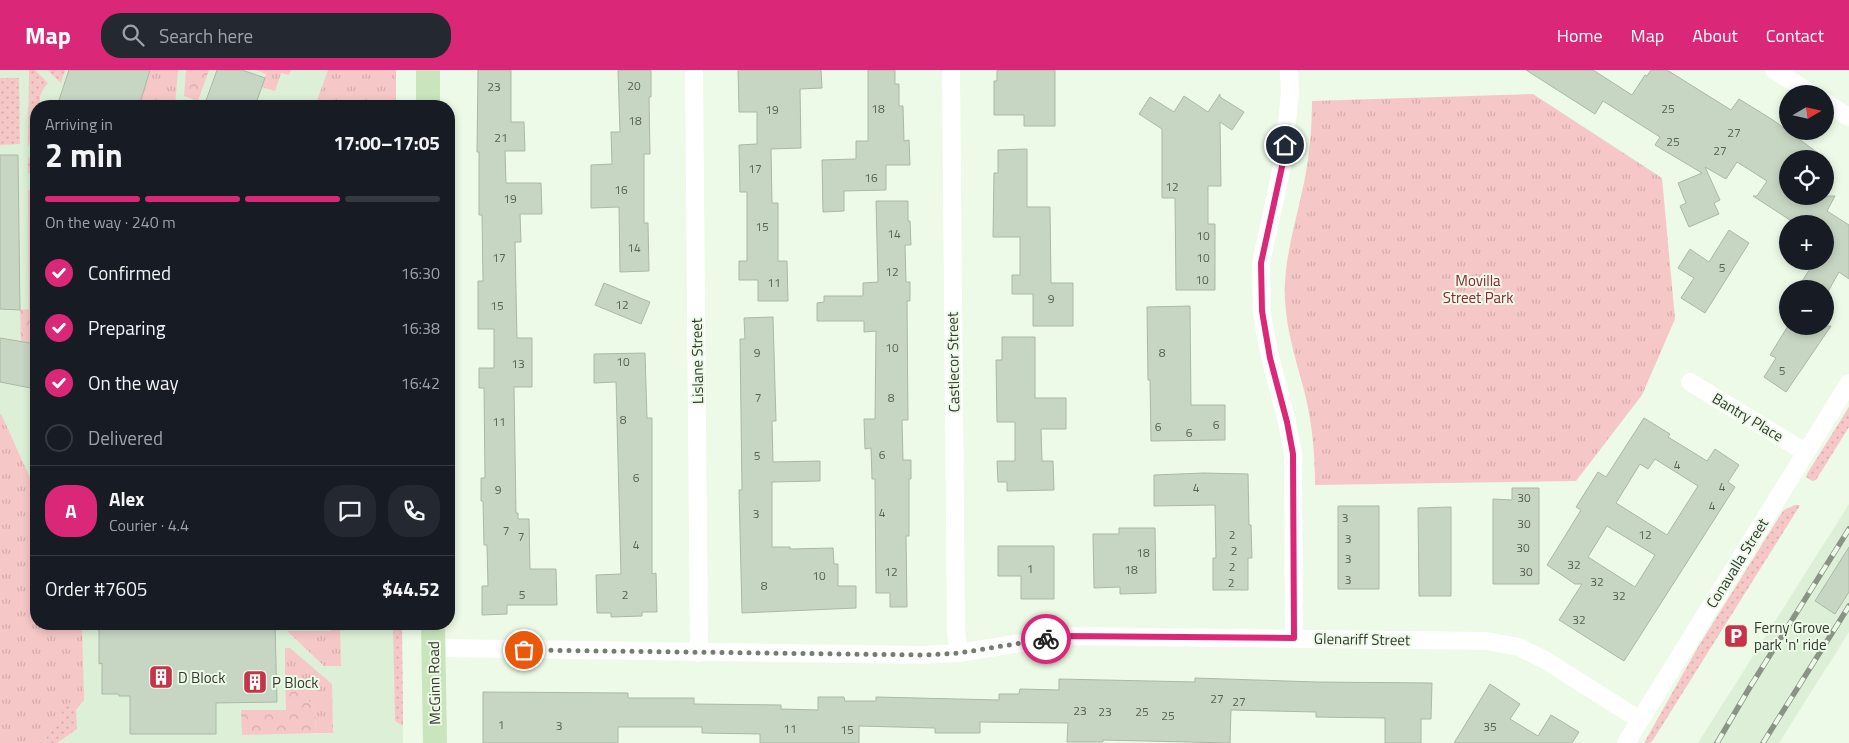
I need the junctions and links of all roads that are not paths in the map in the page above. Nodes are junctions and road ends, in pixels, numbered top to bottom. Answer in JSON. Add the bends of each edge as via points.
{"nodes":[{"id":1,"x":428,"y":70,"type":"edge"},
{"id":2,"x":694,"y":70,"type":"edge"},
{"id":3,"x":950,"y":70,"type":"edge"},
{"id":4,"x":1289,"y":70,"type":"edge"},
{"id":5,"x":1774,"y":70,"type":"edge"},
{"id":6,"x":1798,"y":85,"type":"edge"},
{"id":7,"x":428,"y":100,"type":"edge"},
{"id":8,"x":1834,"y":108,"type":"edge"},
{"id":9,"x":1849,"y":117,"type":"edge"},
{"id":10,"x":1690,"y":382,"type":"dead end"},
{"id":11,"x":1849,"y":383,"type":"edge"},
{"id":12,"x":1805,"y":452,"type":"junction"},
{"id":13,"x":434,"y":630,"type":"edge"},
{"id":14,"x":1294,"y":638,"type":"junction"},
{"id":15,"x":434,"y":648,"type":"junction"},
{"id":16,"x":699,"y":653,"type":"junction"},
{"id":17,"x":959,"y":653,"type":"junction"},
{"id":18,"x":1640,"y":720,"type":"junction"},
{"id":19,"x":435,"y":743,"type":"edge"},
{"id":20,"x":1626,"y":743,"type":"edge"}],
"edges":[{"from":1,"to":7,"type":"street"},
{"from":2,"to":16,"type":"street","name":"Lislane Street"},
{"from":3,"to":17,"type":"street","name":"Castlecor Street","via":[[956,631]]},
{"from":4,"to":14,"type":"street","via":[[1283,162],[1261,263],[1262,315],[1293,454]]},
{"from":5,"to":6,"type":"street"},
{"from":8,"to":9,"type":"street"},
{"from":10,"to":12,"type":"street","name":"Bantry Place"},
{"from":11,"to":12,"type":"street","name":"Conavalla Street"},
{"from":12,"to":18,"type":"street","name":"Conavalla Street"},
{"from":13,"to":15,"type":"street","name":"McGinn Road"},
{"from":14,"to":17,"type":"street","name":"Glenariff Street","via":[[1064,636]]},
{"from":14,"to":18,"type":"street","name":"Glenariff Street","via":[[1487,641],[1519,647],[1546,660]]},
{"from":15,"to":16,"type":"street","name":"Glenariff Street"},
{"from":15,"to":19,"type":"street","name":"McGinn Road"},
{"from":16,"to":17,"type":"street","name":"Glenariff Street"},
{"from":18,"to":20,"type":"street","name":"Conavalla Street"}]}
